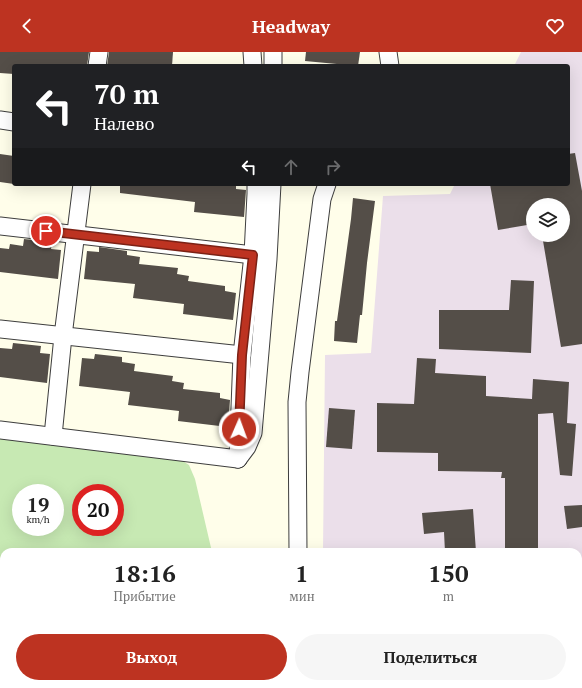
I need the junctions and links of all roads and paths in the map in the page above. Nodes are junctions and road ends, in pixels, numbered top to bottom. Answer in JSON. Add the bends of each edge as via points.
{"nodes":[{"id":1,"x":99,"y":52,"type":"edge"},
{"id":2,"x":252,"y":52,"type":"edge"},
{"id":3,"x":273,"y":52,"type":"edge"},
{"id":4,"x":388,"y":52,"type":"edge"},
{"id":5,"x":97,"y":64,"type":"edge"},
{"id":6,"x":253,"y":64,"type":"edge"},
{"id":7,"x":273,"y":64,"type":"edge"},
{"id":8,"x":390,"y":64,"type":"edge"},
{"id":9,"x":0,"y":120,"type":"edge"},
{"id":10,"x":12,"y":122,"type":"edge"},
{"id":11,"x":82,"y":186,"type":"edge"},
{"id":12,"x":256,"y":186,"type":"edge"},
{"id":13,"x":272,"y":186,"type":"edge"},
{"id":14,"x":326,"y":186,"type":"edge"},
{"id":15,"x":0,"y":226,"type":"edge"},
{"id":16,"x":76,"y":235,"type":"junction"},
{"id":17,"x":253,"y":255,"type":"junction"},
{"id":18,"x":0,"y":329,"type":"edge"},
{"id":19,"x":63,"y":336,"type":"junction"},
{"id":20,"x":242,"y":355,"type":"junction"},
{"id":21,"x":0,"y":430,"type":"edge"},
{"id":22,"x":53,"y":436,"type":"junction"},
{"id":23,"x":238,"y":459,"type":"junction"},
{"id":24,"x":298,"y":548,"type":"edge"}],
"edges":[{"from":1,"to":5,"type":"street"},
{"from":2,"to":6,"type":"street"},
{"from":3,"to":7,"type":"street"},
{"from":4,"to":8,"type":"street"},
{"from":9,"to":10,"type":"street"},
{"from":11,"to":16,"type":"street"},
{"from":12,"to":17,"type":"street"},
{"from":13,"to":23,"type":"street","via":[[252,433],[247,447]]},
{"from":14,"to":24,"type":"street","via":[[322,199],[297,402]]},
{"from":15,"to":16,"type":"street"},
{"from":16,"to":17,"type":"street"},
{"from":16,"to":19,"type":"street"},
{"from":17,"to":20,"type":"street"},
{"from":18,"to":19,"type":"street"},
{"from":19,"to":20,"type":"street"},
{"from":19,"to":22,"type":"street"},
{"from":20,"to":23,"type":"street"},
{"from":21,"to":22,"type":"street"},
{"from":22,"to":23,"type":"street"}]}
